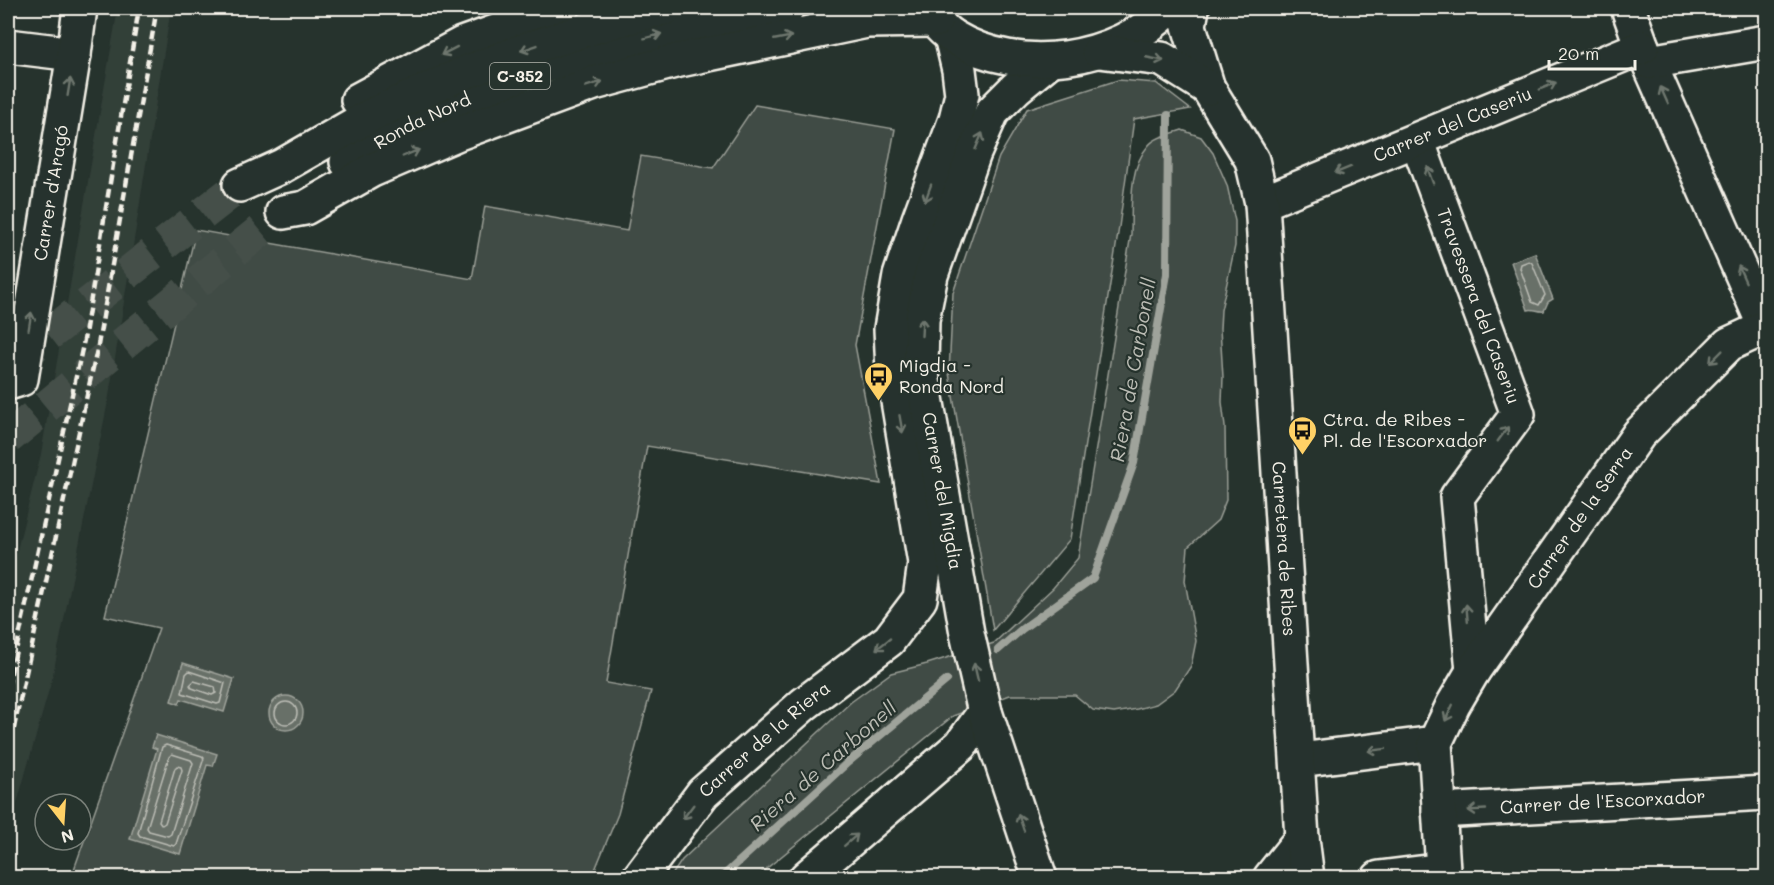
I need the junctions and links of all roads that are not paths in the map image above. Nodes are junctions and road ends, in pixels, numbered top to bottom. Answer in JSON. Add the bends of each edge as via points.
{"nodes":[{"id":1,"x":80,"y":8,"type":"edge"},
{"id":2,"x":562,"y":8,"type":"edge"},
{"id":3,"x":666,"y":8,"type":"edge"},
{"id":4,"x":787,"y":8,"type":"edge"},
{"id":5,"x":1169,"y":8,"type":"edge"},
{"id":6,"x":1192,"y":8,"type":"edge"},
{"id":7,"x":1628,"y":8,"type":"edge"},
{"id":8,"x":937,"y":21,"type":"edge"},
{"id":9,"x":1767,"y":42,"type":"edge"},
{"id":10,"x":8,"y":46,"type":"edge"},
{"id":11,"x":1097,"y":51,"type":"junction"},
{"id":12,"x":74,"y":54,"type":"junction"},
{"id":13,"x":1646,"y":54,"type":"junction"},
{"id":14,"x":1050,"y":60,"type":"junction"},
{"id":15,"x":1208,"y":88,"type":"junction"},
{"id":16,"x":1417,"y":140,"type":"junction"},
{"id":17,"x":1262,"y":203,"type":"junction"},
{"id":18,"x":1766,"y":328,"type":"edge"},
{"id":19,"x":14,"y":381,"type":"edge"},
{"id":20,"x":913,"y":609,"type":"junction"},
{"id":21,"x":967,"y":633,"type":"junction"},
{"id":22,"x":1473,"y":671,"type":"junction"},
{"id":23,"x":985,"y":712,"type":"junction"},
{"id":24,"x":1435,"y":743,"type":"junction"},
{"id":25,"x":1299,"y":760,"type":"junction"},
{"id":26,"x":1767,"y":793,"type":"edge"},
{"id":27,"x":1439,"y":812,"type":"junction"},
{"id":28,"x":1302,"y":838,"type":"junction"},
{"id":29,"x":1445,"y":874,"type":"edge"},
{"id":30,"x":639,"y":878,"type":"edge"},
{"id":31,"x":806,"y":878,"type":"edge"},
{"id":32,"x":1040,"y":878,"type":"edge"},
{"id":33,"x":1270,"y":878,"type":"edge"},
{"id":34,"x":1307,"y":878,"type":"edge"},
{"id":35,"x":1379,"y":878,"type":"edge"}],
"edges":[{"from":1,"to":12,"type":"main road","name":"Carrer d'Aragó"},
{"from":2,"to":3,"type":"main road","name":"Ronda Nord","number":"C-352","via":[[462,44],[420,65],[270,154],[240,185],[282,166],[371,115],[464,73],[529,48]]},
{"from":4,"to":8,"type":"main road","name":"Ronda Nord","number":"C-352","via":[[695,24],[538,68],[406,127],[297,191],[283,212],[305,208],[372,170],[456,134],[594,84],[675,61],[867,21]]},
{"from":5,"to":11,"type":"main road","via":[[1139,33]]},
{"from":6,"to":15,"type":"main road","name":"Carretera de Ribes","via":[[1190,26]]},
{"from":7,"to":13,"type":"main road"},
{"from":8,"to":14,"type":"main road","via":[[972,47],[1019,59]]},
{"from":8,"to":20,"type":"main road","name":"Carrer del Migdia","one_way":true,"via":[[960,70],[962,94],[900,276],[891,329],[893,371],[925,563]]},
{"from":9,"to":13,"type":"main road","name":"Carrer del Caseriu"},
{"from":10,"to":12,"type":"main road"},
{"from":11,"to":14,"type":"main road"},
{"from":11,"to":15,"type":"main road","name":"Carretera de Ribes","one_way":true,"via":[[1162,58]]},
{"from":19,"to":12,"type":"main road","name":"Carrer d'Aragó","one_way":true},
{"from":16,"to":13,"type":"main road","name":"Carrer del Caseriu","one_way":true},
{"from":18,"to":13,"type":"main road","one_way":true},
{"from":21,"to":14,"type":"main road","name":"Carrer del Migdia","one_way":true,"via":[[921,369],[922,320],[931,275],[992,112]]},
{"from":15,"to":17,"type":"main road","name":"Carretera de Ribes","via":[[1252,160]]},
{"from":16,"to":17,"type":"main road","name":"Carrer del Caseriu","one_way":true},
{"from":22,"to":16,"type":"main road","name":"Travessera del Caseriu","one_way":true,"via":[[1457,497],[1518,414]]},
{"from":17,"to":25,"type":"main road","name":"Carretera de Ribes"},
{"from":18,"to":22,"type":"main road","name":"Carrer de la Serra","one_way":true,"via":[[1729,344],[1639,434]]},
{"from":20,"to":21,"type":"main road"},
{"from":20,"to":30,"type":"main road","name":"Carrer de la Riera","one_way":true,"via":[[889,640],[804,704],[703,793]]},
{"from":23,"to":21,"type":"main road","name":"Carrer del Migdia","one_way":true},
{"from":22,"to":24,"type":"main road","name":"Carrer de la Serra","one_way":true},
{"from":31,"to":23,"type":"main road","one_way":true,"via":[[961,745]]},
{"from":32,"to":23,"type":"main road","name":"Carrer del Migdia","one_way":true},
{"from":24,"to":25,"type":"main road","one_way":true},
{"from":24,"to":27,"type":"main road"},
{"from":25,"to":28,"type":"main road","name":"Carretera de Ribes"},
{"from":26,"to":27,"type":"main road","name":"Carrer de l'Escorxador","one_way":true},
{"from":27,"to":29,"type":"main road"},
{"from":28,"to":33,"type":"main road"},
{"from":28,"to":34,"type":"main road","name":"Carretera de Ribes"},
{"from":29,"to":35,"type":"main road"}]}
